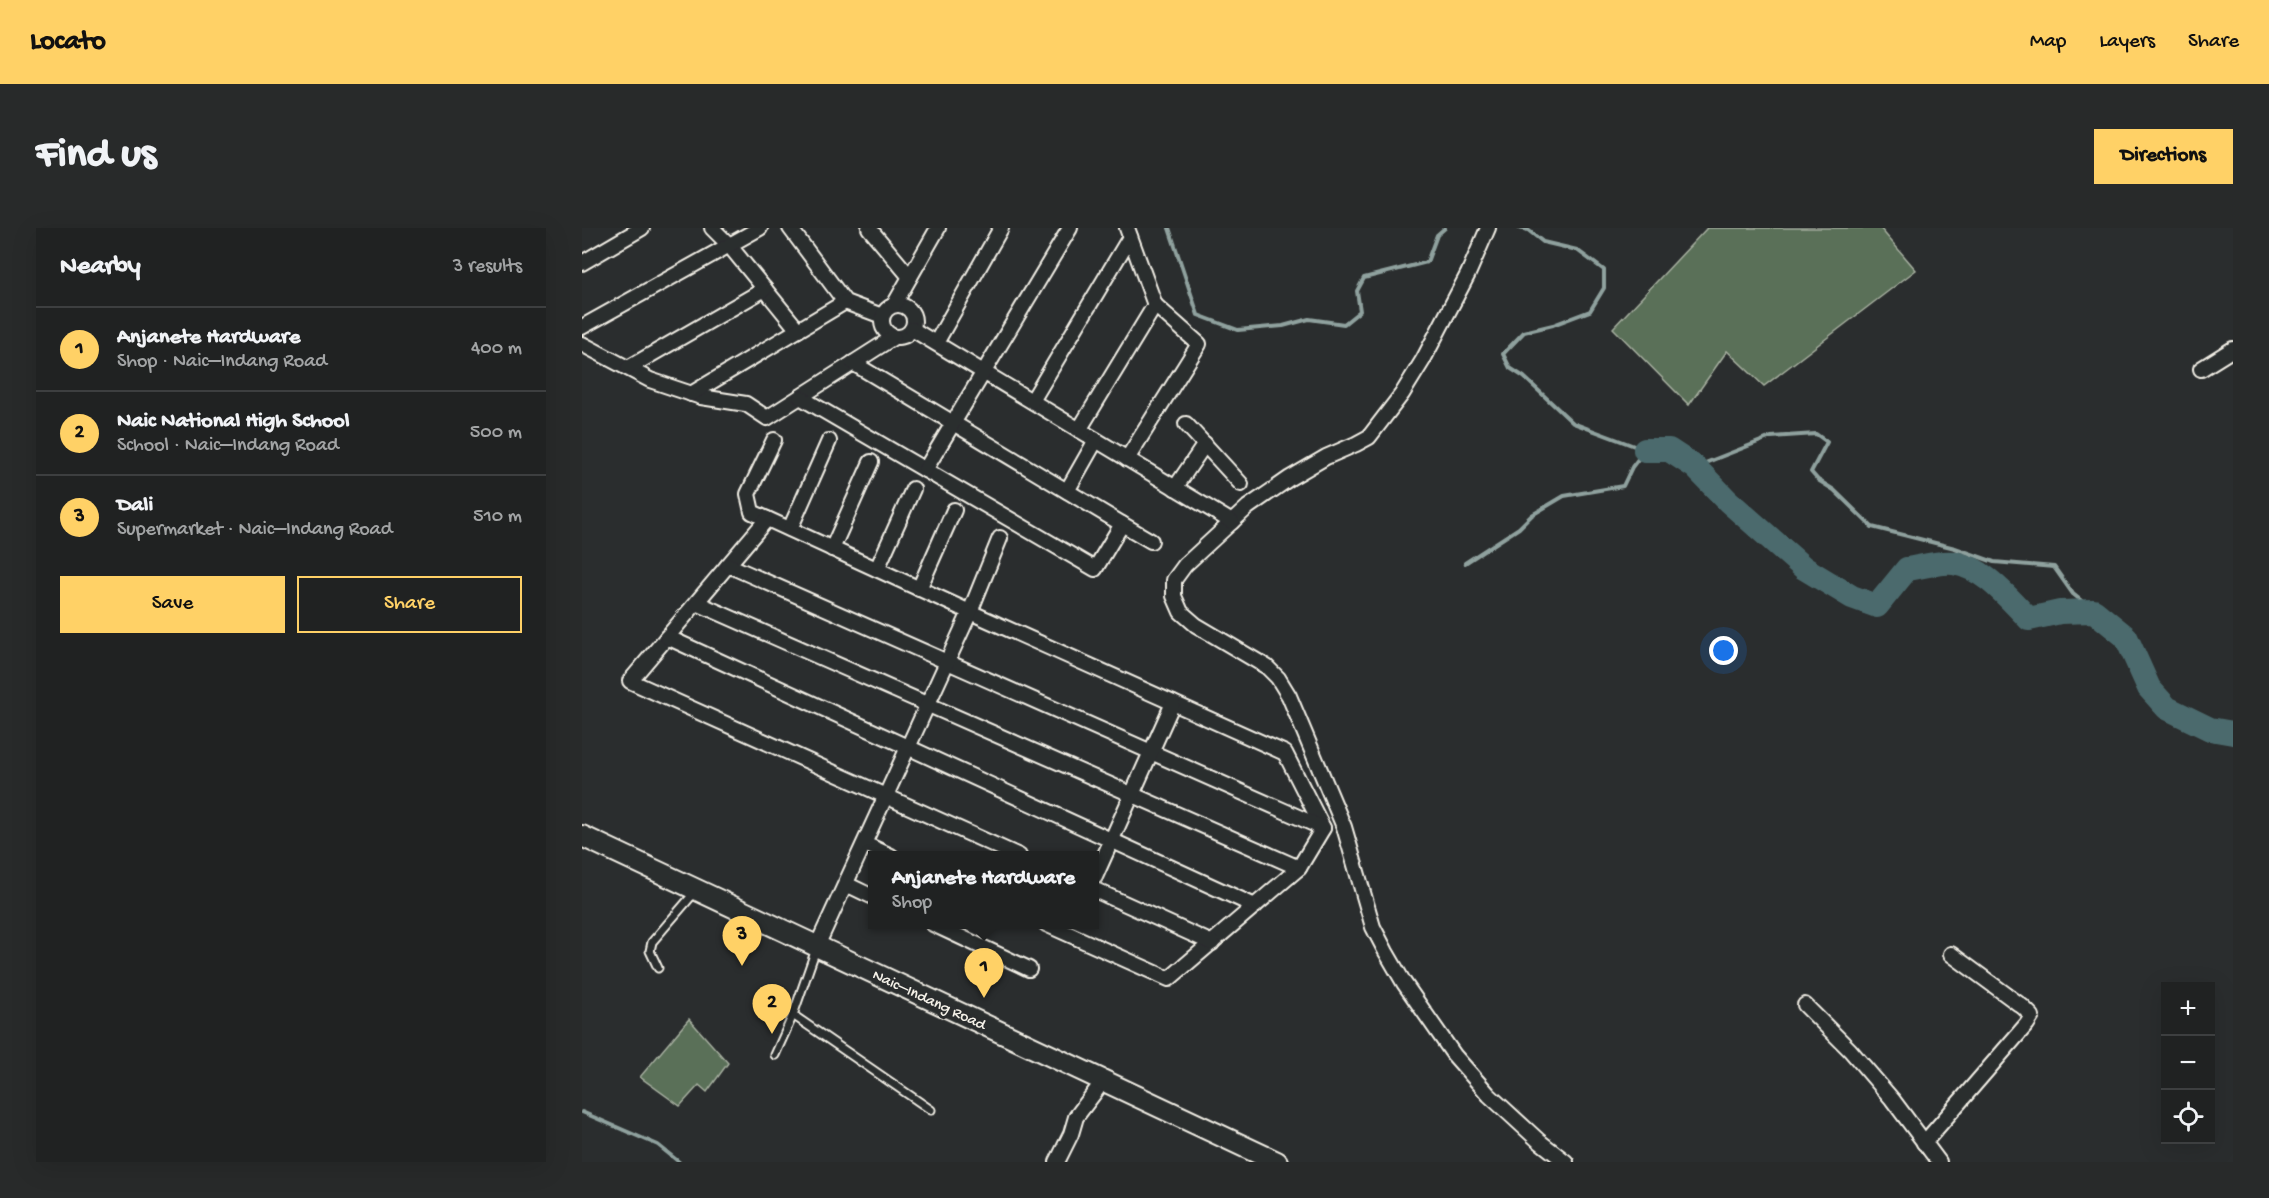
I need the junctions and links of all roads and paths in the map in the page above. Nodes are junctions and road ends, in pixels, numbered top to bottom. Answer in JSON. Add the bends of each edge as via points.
{"nodes":[{"id":1,"x":642,"y":228,"type":"edge"},
{"id":2,"x":712,"y":228,"type":"edge"},
{"id":3,"x":760,"y":228,"type":"edge"},
{"id":4,"x":790,"y":228,"type":"edge"},
{"id":5,"x":869,"y":228,"type":"edge"},
{"id":6,"x":1002,"y":228,"type":"edge"},
{"id":7,"x":1070,"y":228,"type":"edge"},
{"id":8,"x":934,"y":230,"type":"edge"},
{"id":9,"x":1129,"y":232,"type":"edge"},
{"id":10,"x":1485,"y":234,"type":"edge"},
{"id":11,"x":729,"y":245,"type":"junction"},
{"id":12,"x":582,"y":262,"type":"edge"},
{"id":13,"x":910,"y":277,"type":"junction"},
{"id":14,"x":765,"y":289,"type":"junction"},
{"id":15,"x":845,"y":302,"type":"junction"},
{"id":16,"x":894,"y":305,"type":"junction"},
{"id":17,"x":1155,"y":305,"type":"junction"},
{"id":18,"x":882,"y":316,"type":"junction"},
{"id":19,"x":582,"y":327,"type":"edge"},
{"id":20,"x":912,"y":329,"type":"junction"},
{"id":21,"x":798,"y":330,"type":"junction"},
{"id":22,"x":894,"y":337,"type":"junction"},
{"id":23,"x":936,"y":343,"type":"junction"},
{"id":24,"x":582,"y":344,"type":"edge"},
{"id":25,"x":2233,"y":349,"type":"edge"},
{"id":26,"x":853,"y":363,"type":"junction"},
{"id":27,"x":628,"y":368,"type":"junction"},
{"id":28,"x":2201,"y":369,"type":"dead end"},
{"id":29,"x":984,"y":372,"type":"junction"},
{"id":30,"x":691,"y":394,"type":"junction"},
{"id":31,"x":800,"y":397,"type":"junction"},
{"id":32,"x":1032,"y":401,"type":"junction"},
{"id":33,"x":953,"y":423,"type":"junction"},
{"id":34,"x":1186,"y":424,"type":"dead end"},
{"id":35,"x":1079,"y":430,"type":"junction"},
{"id":36,"x":774,"y":440,"type":"dead end"},
{"id":37,"x":1096,"y":440,"type":"junction"},
{"id":38,"x":829,"y":441,"type":"dead end"},
{"id":39,"x":1204,"y":444,"type":"junction"},
{"id":40,"x":1127,"y":459,"type":"junction"},
{"id":41,"x":871,"y":462,"type":"dead end"},
{"id":42,"x":925,"y":470,"type":"junction"},
{"id":43,"x":1241,"y":484,"type":"dead end"},
{"id":44,"x":1175,"y":488,"type":"junction"},
{"id":45,"x":913,"y":489,"type":"dead end"},
{"id":46,"x":1067,"y":491,"type":"junction"},
{"id":47,"x":954,"y":510,"type":"dead end"},
{"id":48,"x":767,"y":519,"type":"junction"},
{"id":49,"x":1232,"y":522,"type":"junction"},
{"id":50,"x":1122,"y":524,"type":"junction"},
{"id":51,"x":790,"y":529,"type":"junction"},
{"id":52,"x":1000,"y":538,"type":"dead end"},
{"id":53,"x":1150,"y":541,"type":"dead end"},
{"id":54,"x":832,"y":549,"type":"junction"},
{"id":55,"x":728,"y":565,"type":"junction"},
{"id":56,"x":877,"y":569,"type":"junction"},
{"id":57,"x":920,"y":589,"type":"junction"},
{"id":58,"x":697,"y":603,"type":"junction"},
{"id":59,"x":969,"y":612,"type":"junction"},
{"id":60,"x":667,"y":638,"type":"junction"},
{"id":61,"x":947,"y":662,"type":"junction"},
{"id":62,"x":1173,"y":703,"type":"junction"},
{"id":63,"x":928,"y":704,"type":"junction"},
{"id":64,"x":908,"y":748,"type":"junction"},
{"id":65,"x":1151,"y":752,"type":"junction"},
{"id":66,"x":1132,"y":795,"type":"junction"},
{"id":67,"x":887,"y":796,"type":"junction"},
{"id":68,"x":1323,"y":828,"type":"junction"},
{"id":69,"x":582,"y":836,"type":"edge"},
{"id":70,"x":1112,"y":840,"type":"junction"},
{"id":71,"x":865,"y":844,"type":"junction"},
{"id":72,"x":882,"y":851,"type":"edge"},
{"id":73,"x":1010,"y":851,"type":"edge"},
{"id":74,"x":1099,"y":868,"type":"edge"},
{"id":75,"x":1299,"y":868,"type":"junction"},
{"id":76,"x":846,"y":884,"type":"junction"},
{"id":77,"x":697,"y":890,"type":"junction"},
{"id":78,"x":1099,"y":892,"type":"edge"},
{"id":79,"x":868,"y":895,"type":"edge"},
{"id":80,"x":1255,"y":906,"type":"junction"},
{"id":81,"x":944,"y":929,"type":"edge"},
{"id":82,"x":1072,"y":930,"type":"edge"},
{"id":83,"x":1212,"y":942,"type":"junction"},
{"id":84,"x":817,"y":946,"type":"junction"},
{"id":85,"x":1952,"y":954,"type":"dead end"},
{"id":86,"x":658,"y":968,"type":"dead end"},
{"id":87,"x":1029,"y":969,"type":"dead end"},
{"id":88,"x":1805,"y":1005,"type":"dead end"},
{"id":89,"x":793,"y":1016,"type":"junction"},
{"id":90,"x":775,"y":1055,"type":"dead end"},
{"id":91,"x":1104,"y":1080,"type":"junction"},
{"id":92,"x":931,"y":1110,"type":"dead end"},
{"id":93,"x":1924,"y":1143,"type":"junction"},
{"id":94,"x":1057,"y":1162,"type":"edge"},
{"id":95,"x":1277,"y":1162,"type":"edge"},
{"id":96,"x":1566,"y":1162,"type":"edge"},
{"id":97,"x":1939,"y":1162,"type":"edge"}],
"edges":[{"from":1,"to":12,"type":"street"},
{"from":2,"to":11,"type":"street"},
{"from":3,"to":11,"type":"street"},
{"from":4,"to":15,"type":"street"},
{"from":5,"to":13,"type":"street"},
{"from":6,"to":23,"type":"street"},
{"from":7,"to":29,"type":"street"},
{"from":8,"to":13,"type":"street"},
{"from":9,"to":17,"type":"street"},
{"from":9,"to":32,"type":"street"},
{"from":10,"to":49,"type":"street","via":[[1423,360],[1369,437],[1290,478]]},
{"from":11,"to":14,"type":"street"},
{"from":11,"to":19,"type":"street"},
{"from":13,"to":16,"type":"street"},
{"from":14,"to":21,"type":"street"},
{"from":14,"to":27,"type":"street"},
{"from":15,"to":18,"type":"street"},
{"from":15,"to":21,"type":"street"},
{"from":16,"to":18,"type":"street"},
{"from":16,"to":20,"type":"street","via":[[905,306],[912,313]]},
{"from":17,"to":35,"type":"street"},
{"from":17,"to":40,"type":"street","via":[[1199,344]]},
{"from":18,"to":22,"type":"street","via":[[882,326]]},
{"from":20,"to":22,"type":"street","via":[[904,336]]},
{"from":20,"to":23,"type":"street"},
{"from":21,"to":30,"type":"street"},
{"from":22,"to":26,"type":"street"},
{"from":23,"to":29,"type":"street"},
{"from":24,"to":27,"type":"street"},
{"from":25,"to":28,"type":"street"},
{"from":26,"to":31,"type":"street"},
{"from":26,"to":33,"type":"street"},
{"from":27,"to":30,"type":"street"},
{"from":29,"to":32,"type":"street"},
{"from":29,"to":33,"type":"street"},
{"from":30,"to":31,"type":"street","via":[[746,404],[767,418]]},
{"from":31,"to":42,"type":"street"},
{"from":32,"to":35,"type":"street"},
{"from":33,"to":42,"type":"street"},
{"from":33,"to":46,"type":"street"},
{"from":34,"to":39,"type":"street"},
{"from":35,"to":37,"type":"street"},
{"from":36,"to":48,"type":"street","via":[[748,494],[752,512]]},
{"from":37,"to":40,"type":"street"},
{"from":37,"to":46,"type":"street"},
{"from":38,"to":51,"type":"street"},
{"from":39,"to":43,"type":"street"},
{"from":39,"to":44,"type":"street"},
{"from":40,"to":44,"type":"street"},
{"from":41,"to":54,"type":"street"},
{"from":42,"to":50,"type":"street","via":[[1095,569]]},
{"from":44,"to":49,"type":"street"},
{"from":45,"to":56,"type":"street"},
{"from":46,"to":50,"type":"street"},
{"from":47,"to":57,"type":"street"},
{"from":48,"to":51,"type":"street"},
{"from":48,"to":55,"type":"street"},
{"from":49,"to":96,"type":"street","via":[[1174,580],[1174,596],[1181,612],[1278,678],[1344,827],[1373,927],[1404,983],[1454,1055],[1490,1095]]},
{"from":50,"to":53,"type":"street"},
{"from":51,"to":54,"type":"street"},
{"from":52,"to":59,"type":"street"},
{"from":54,"to":56,"type":"street"},
{"from":55,"to":58,"type":"street"},
{"from":55,"to":61,"type":"street"},
{"from":56,"to":57,"type":"street"},
{"from":57,"to":59,"type":"street"},
{"from":58,"to":60,"type":"street"},
{"from":58,"to":63,"type":"street"},
{"from":59,"to":61,"type":"street"},
{"from":59,"to":62,"type":"street"},
{"from":60,"to":64,"type":"street"},
{"from":60,"to":67,"type":"street","via":[[630,681]]},
{"from":61,"to":63,"type":"street"},
{"from":61,"to":65,"type":"street"},
{"from":62,"to":65,"type":"street"},
{"from":62,"to":68,"type":"street","via":[[1285,753]]},
{"from":63,"to":64,"type":"street"},
{"from":63,"to":66,"type":"street"},
{"from":64,"to":67,"type":"street"},
{"from":64,"to":70,"type":"street"},
{"from":65,"to":66,"type":"street"},
{"from":65,"to":68,"type":"street"},
{"from":66,"to":70,"type":"street"},
{"from":66,"to":75,"type":"street"},
{"from":67,"to":71,"type":"street"},
{"from":67,"to":73,"type":"street"},
{"from":68,"to":75,"type":"street"},
{"from":69,"to":77,"type":"main road","name":"Naic–Indang Road"},
{"from":70,"to":74,"type":"street"},
{"from":70,"to":80,"type":"street"},
{"from":71,"to":72,"type":"street"},
{"from":71,"to":76,"type":"street"},
{"from":75,"to":80,"type":"street"},
{"from":76,"to":79,"type":"street"},
{"from":76,"to":84,"type":"street"},
{"from":77,"to":84,"type":"main road","name":"Naic–Indang Road"},
{"from":77,"to":86,"type":"lane","via":[[652,942],[650,951]]},
{"from":78,"to":83,"type":"street"},
{"from":80,"to":83,"type":"street"},
{"from":81,"to":87,"type":"street"},
{"from":82,"to":83,"type":"street","via":[[1169,979]]},
{"from":84,"to":89,"type":"lane"},
{"from":84,"to":91,"type":"main road","name":"Naic–Indang Road"},
{"from":85,"to":93,"type":"street","via":[[2032,1016]]},
{"from":88,"to":93,"type":"street","via":[[1850,1050]]},
{"from":89,"to":90,"type":"lane"},
{"from":89,"to":92,"type":"lane"},
{"from":91,"to":94,"type":"street","via":[[1076,1117]]},
{"from":91,"to":95,"type":"main road","name":"Naic–Indang Road"},
{"from":93,"to":97,"type":"street"}]}
